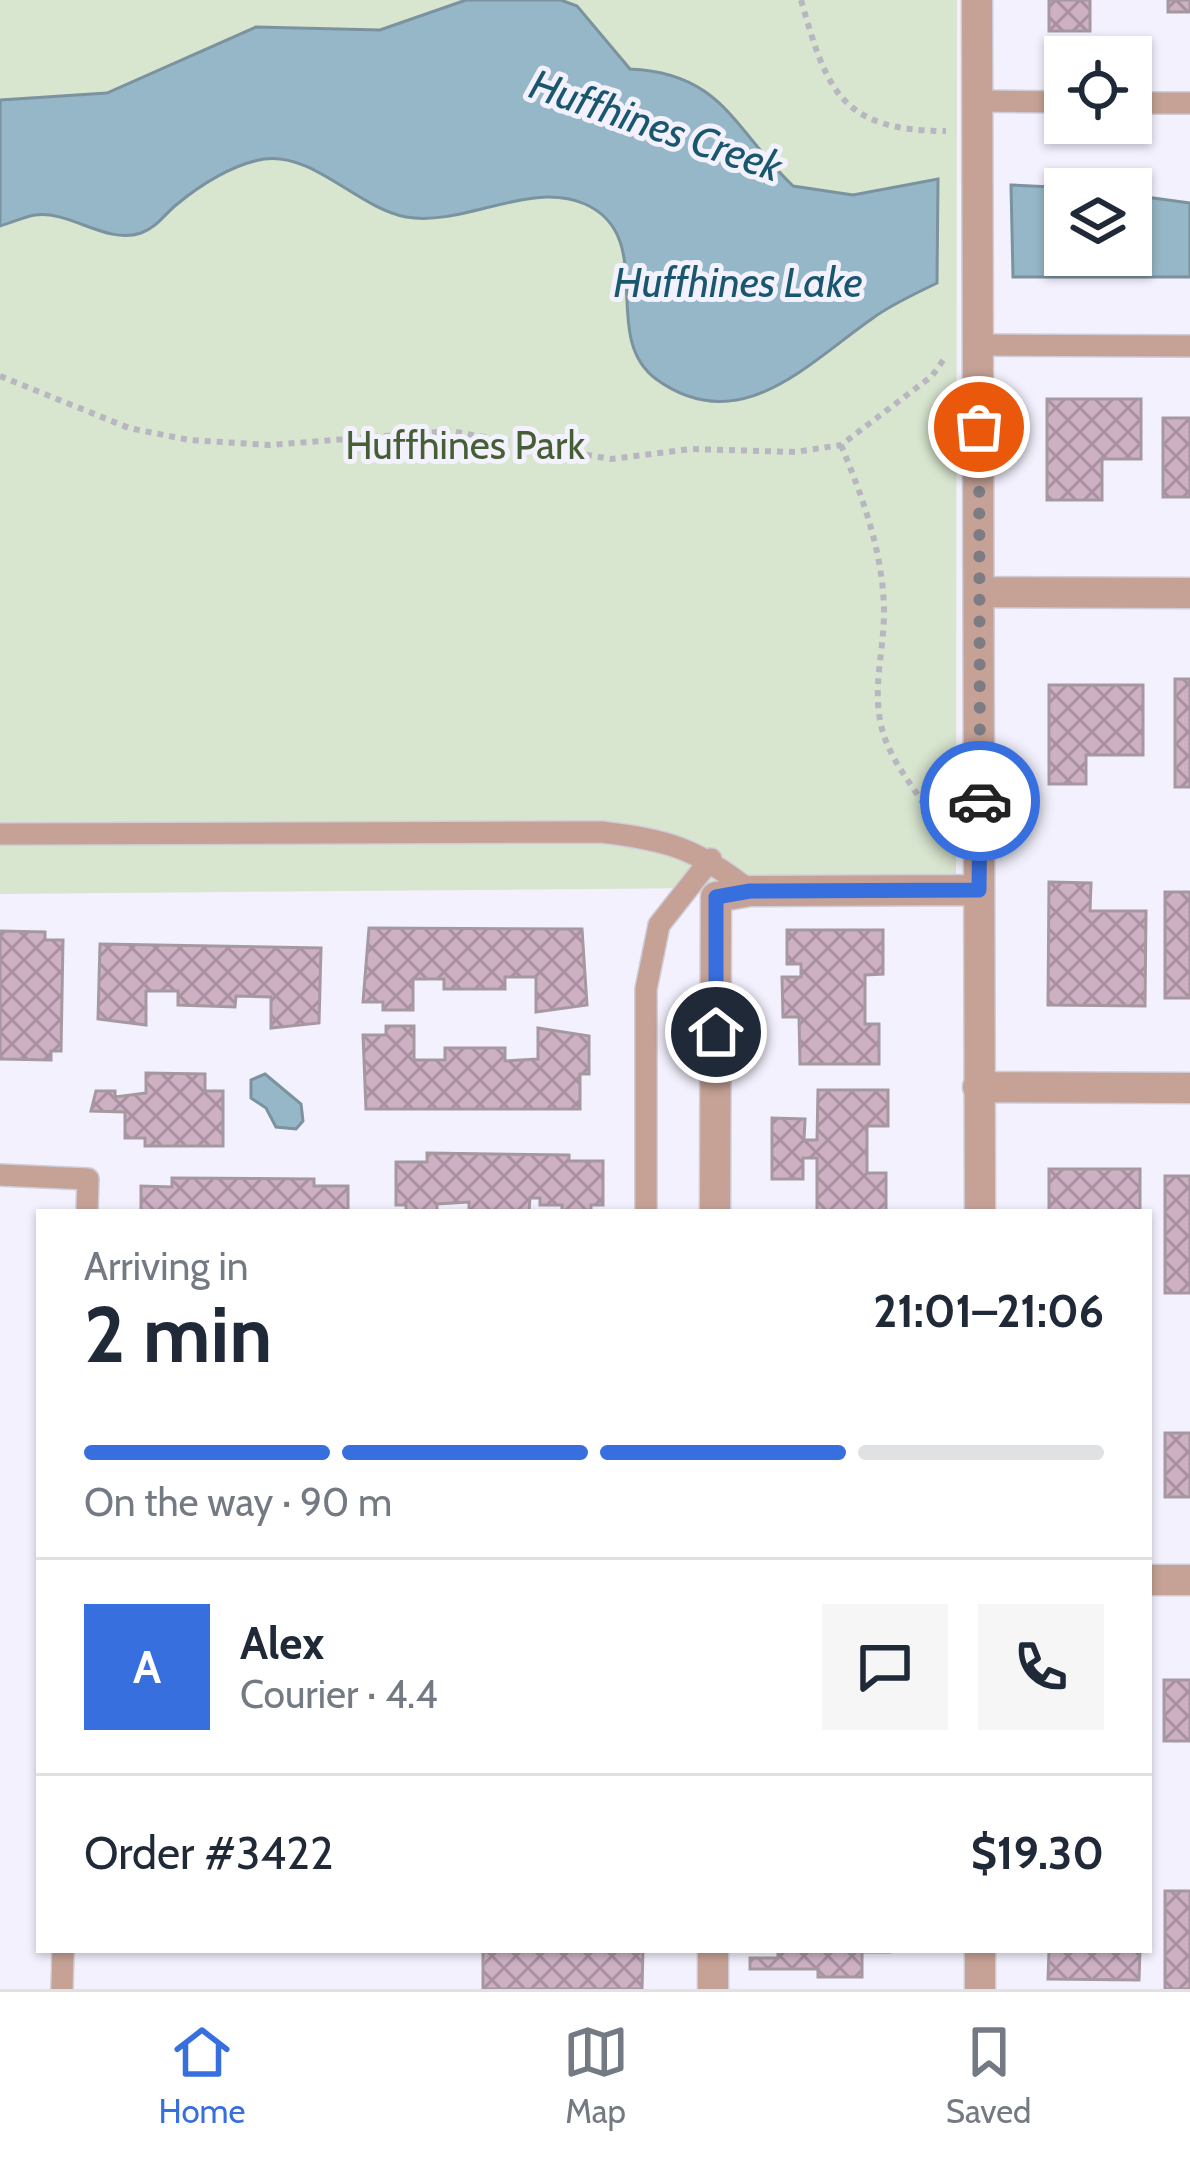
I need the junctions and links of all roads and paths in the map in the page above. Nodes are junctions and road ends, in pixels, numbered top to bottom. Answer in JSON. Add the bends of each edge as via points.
{"nodes":[{"id":1,"x":977,"y":0,"type":"edge"},
{"id":2,"x":977,"y":101,"type":"junction"},
{"id":3,"x":1044,"y":102,"type":"edge"},
{"id":4,"x":1152,"y":103,"type":"edge"},
{"id":5,"x":1190,"y":104,"type":"edge"},
{"id":6,"x":964,"y":341,"type":"junction"},
{"id":7,"x":1190,"y":346,"type":"edge"},
{"id":8,"x":0,"y":376,"type":"edge"},
{"id":9,"x":841,"y":445,"type":"junction"},
{"id":10,"x":982,"y":592,"type":"junction"},
{"id":11,"x":1190,"y":593,"type":"edge"},
{"id":12,"x":0,"y":834,"type":"edge"},
{"id":13,"x":711,"y":859,"type":"junction"},
{"id":14,"x":968,"y":890,"type":"junction"},
{"id":15,"x":750,"y":891,"type":"junction"},
{"id":16,"x":978,"y":1088,"type":"junction"},
{"id":17,"x":1190,"y":1088,"type":"edge"},
{"id":18,"x":0,"y":1175,"type":"edge"},
{"id":19,"x":87,"y":1209,"type":"edge"},
{"id":20,"x":646,"y":1209,"type":"edge"},
{"id":21,"x":715,"y":1209,"type":"edge"},
{"id":22,"x":980,"y":1209,"type":"edge"},
{"id":23,"x":1152,"y":1580,"type":"edge"},
{"id":24,"x":1190,"y":1580,"type":"edge"},
{"id":25,"x":63,"y":1953,"type":"edge"},
{"id":26,"x":713,"y":1953,"type":"edge"},
{"id":27,"x":980,"y":1953,"type":"edge"},
{"id":28,"x":62,"y":1989,"type":"edge"},
{"id":29,"x":713,"y":1989,"type":"edge"},
{"id":30,"x":980,"y":1989,"type":"edge"}],
"edges":[{"from":1,"to":2,"type":"street"},
{"from":2,"to":3,"type":"lane"},
{"from":2,"to":6,"type":"street"},
{"from":4,"to":5,"type":"lane"},
{"from":6,"to":7,"type":"lane"},
{"from":6,"to":9,"type":"path","via":[[932,376]]},
{"from":6,"to":10,"type":"street"},
{"from":8,"to":9,"type":"path","via":[[129,428],[189,440],[270,445],[450,430],[611,459]]},
{"from":9,"to":14,"type":"path","via":[[878,552],[880,725]]},
{"from":10,"to":11,"type":"street"},
{"from":10,"to":14,"type":"street"},
{"from":12,"to":13,"type":"lane","via":[[601,832],[670,840]]},
{"from":13,"to":15,"type":"lane"},
{"from":13,"to":20,"type":"lane","via":[[659,925],[646,989]]},
{"from":14,"to":15,"type":"street"},
{"from":14,"to":16,"type":"street"},
{"from":15,"to":21,"type":"street","via":[[716,897]]},
{"from":16,"to":17,"type":"street"},
{"from":16,"to":22,"type":"street"},
{"from":18,"to":19,"type":"lane","via":[[88,1179]]},
{"from":23,"to":24,"type":"street"},
{"from":25,"to":28,"type":"lane"},
{"from":26,"to":29,"type":"street"},
{"from":27,"to":30,"type":"street"}]}
